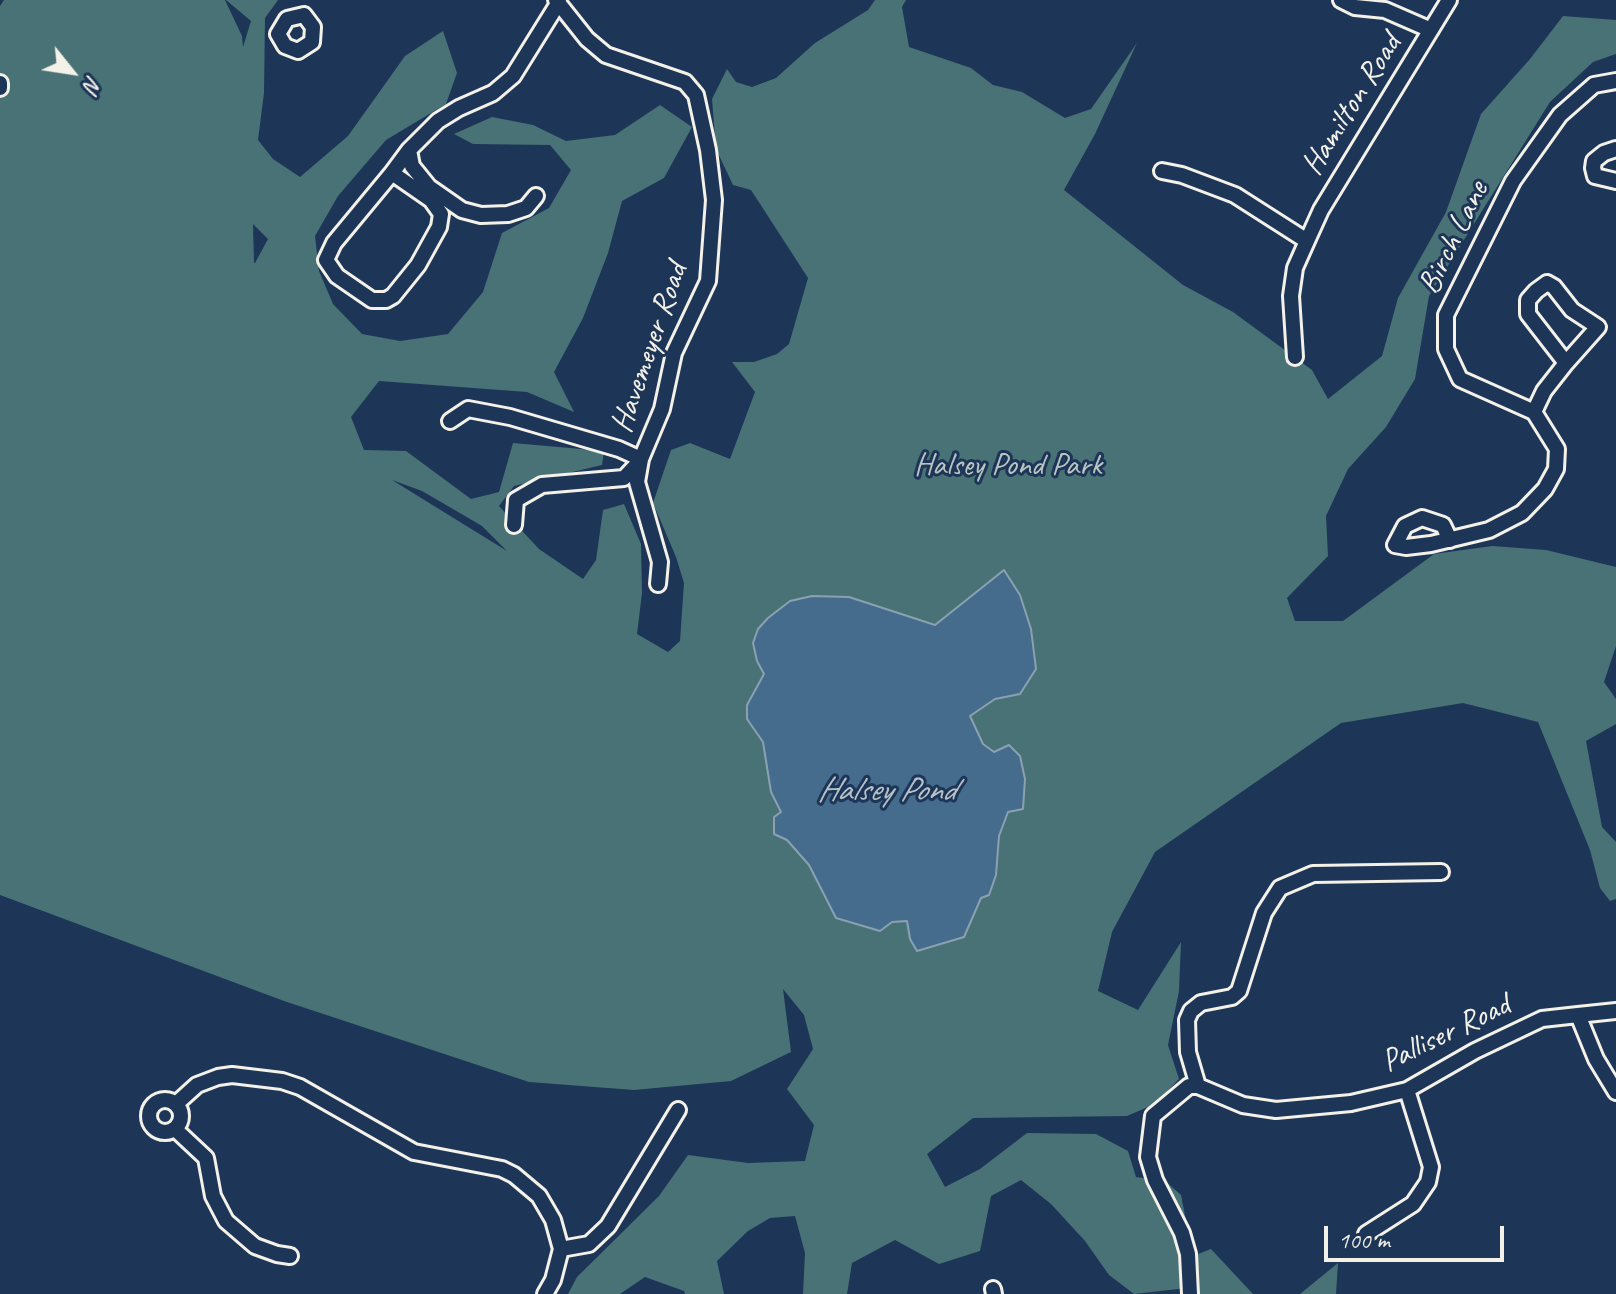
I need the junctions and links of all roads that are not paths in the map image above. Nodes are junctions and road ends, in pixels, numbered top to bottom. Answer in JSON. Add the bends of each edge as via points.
{"nodes":[{"id":1,"x":309,"y":0,"type":"edge"},
{"id":2,"x":1341,"y":0,"type":"edge"},
{"id":3,"x":1449,"y":0,"type":"edge"},
{"id":4,"x":558,"y":1,"type":"edge"},
{"id":5,"x":304,"y":15,"type":"dead end"},
{"id":6,"x":1431,"y":30,"type":"junction"},
{"id":7,"x":1616,"y":81,"type":"edge"},
{"id":8,"x":1616,"y":149,"type":"edge"},
{"id":9,"x":409,"y":150,"type":"junction"},
{"id":10,"x":1162,"y":171,"type":"dead end"},
{"id":11,"x":392,"y":173,"type":"junction"},
{"id":12,"x":1616,"y":181,"type":"edge"},
{"id":13,"x":536,"y":196,"type":"dead end"},
{"id":14,"x":1307,"y":241,"type":"junction"},
{"id":15,"x":1295,"y":357,"type":"dead end"},
{"id":16,"x":1566,"y":363,"type":"junction"},
{"id":17,"x":1534,"y":412,"type":"junction"},
{"id":18,"x":450,"y":421,"type":"dead end"},
{"id":19,"x":641,"y":459,"type":"junction"},
{"id":20,"x":514,"y":525,"type":"dead end"},
{"id":21,"x":1450,"y":540,"type":"dead end"},
{"id":22,"x":658,"y":584,"type":"dead end"},
{"id":23,"x":1441,"y":872,"type":"dead end"},
{"id":24,"x":1616,"y":1011,"type":"edge"},
{"id":25,"x":1578,"y":1015,"type":"junction"},
{"id":26,"x":1198,"y":1086,"type":"junction"},
{"id":27,"x":1407,"y":1090,"type":"junction"},
{"id":28,"x":1616,"y":1092,"type":"edge"},
{"id":29,"x":176,"y":1104,"type":"junction"},
{"id":30,"x":678,"y":1110,"type":"dead end"},
{"id":31,"x":175,"y":1129,"type":"junction"},
{"id":32,"x":1366,"y":1234,"type":"dead end"},
{"id":33,"x":561,"y":1249,"type":"junction"},
{"id":34,"x":290,"y":1256,"type":"dead end"},
{"id":35,"x":545,"y":1294,"type":"edge"},
{"id":36,"x":1190,"y":1294,"type":"edge"}],
"edges":[{"from":1,"to":5,"type":"street"},
{"from":2,"to":6,"type":"street","via":[[1385,10]]},
{"from":3,"to":6,"type":"street","name":"Hamilton Road"},
{"from":4,"to":9,"type":"street","via":[[513,76],[493,93],[438,121]]},
{"from":4,"to":19,"type":"street","name":"Havemeyer Road","via":[[606,55],[685,82],[696,95],[708,150],[714,200],[708,281],[674,353],[662,409]]},
{"from":6,"to":14,"type":"street","name":"Hamilton Road"},
{"from":7,"to":17,"type":"street","name":"Birch Lane","via":[[1594,85],[1560,115],[1513,181],[1446,315],[1446,349],[1460,379]]},
{"from":8,"to":12,"type":"street","via":[[1594,161],[1593,168],[1595,176]]},
{"from":9,"to":11,"type":"street"},
{"from":9,"to":13,"type":"street","via":[[412,166],[429,187],[462,210],[508,214],[526,208]]},
{"from":10,"to":14,"type":"street","via":[[1235,195]]},
{"from":11,"to":11,"type":"street","via":[[326,260],[337,276],[372,300],[393,296],[439,227],[441,214],[431,200]]},
{"from":14,"to":15,"type":"street","name":"Hamilton Road","via":[[1291,296]]},
{"from":16,"to":16,"type":"street","via":[[1598,327],[1572,310],[1547,283],[1528,300],[1528,314]]},
{"from":16,"to":17,"type":"street"},
{"from":17,"to":21,"type":"street","via":[[1557,449],[1556,469],[1545,489],[1522,513],[1489,530]]},
{"from":18,"to":19,"type":"street","via":[[468,409],[510,417]]},
{"from":19,"to":20,"type":"street","via":[[624,478],[542,485],[516,500]]},
{"from":19,"to":22,"type":"street","via":[[637,482],[660,562]]},
{"from":23,"to":26,"type":"street","via":[[1313,874],[1280,888],[1264,913],[1239,991],[1201,1003],[1187,1020],[1188,1052]]},
{"from":24,"to":25,"type":"street","name":"Palliser Road"},
{"from":25,"to":27,"type":"street","name":"Palliser Road","via":[[1527,1025]]},
{"from":25,"to":28,"type":"street"},
{"from":26,"to":27,"type":"street","name":"Palliser Road","via":[[1243,1105],[1276,1110],[1351,1103]]},
{"from":26,"to":36,"type":"street","via":[[1189,1086],[1153,1116],[1148,1157],[1182,1233]]},
{"from":27,"to":32,"type":"street","via":[[1431,1167],[1428,1182],[1413,1204]]},
{"from":29,"to":31,"type":"street","via":[[181,1118]]},
{"from":29,"to":31,"type":"street","via":[[159,1101],[149,1116],[159,1131]]},
{"from":29,"to":33,"type":"street","via":[[197,1085],[218,1077],[265,1078],[300,1087],[414,1152],[514,1175],[548,1207]]},
{"from":30,"to":33,"type":"street","via":[[608,1226],[589,1244]]},
{"from":31,"to":34,"type":"street","via":[[206,1158],[213,1196],[226,1221],[255,1246]]},
{"from":33,"to":35,"type":"street"}]}
